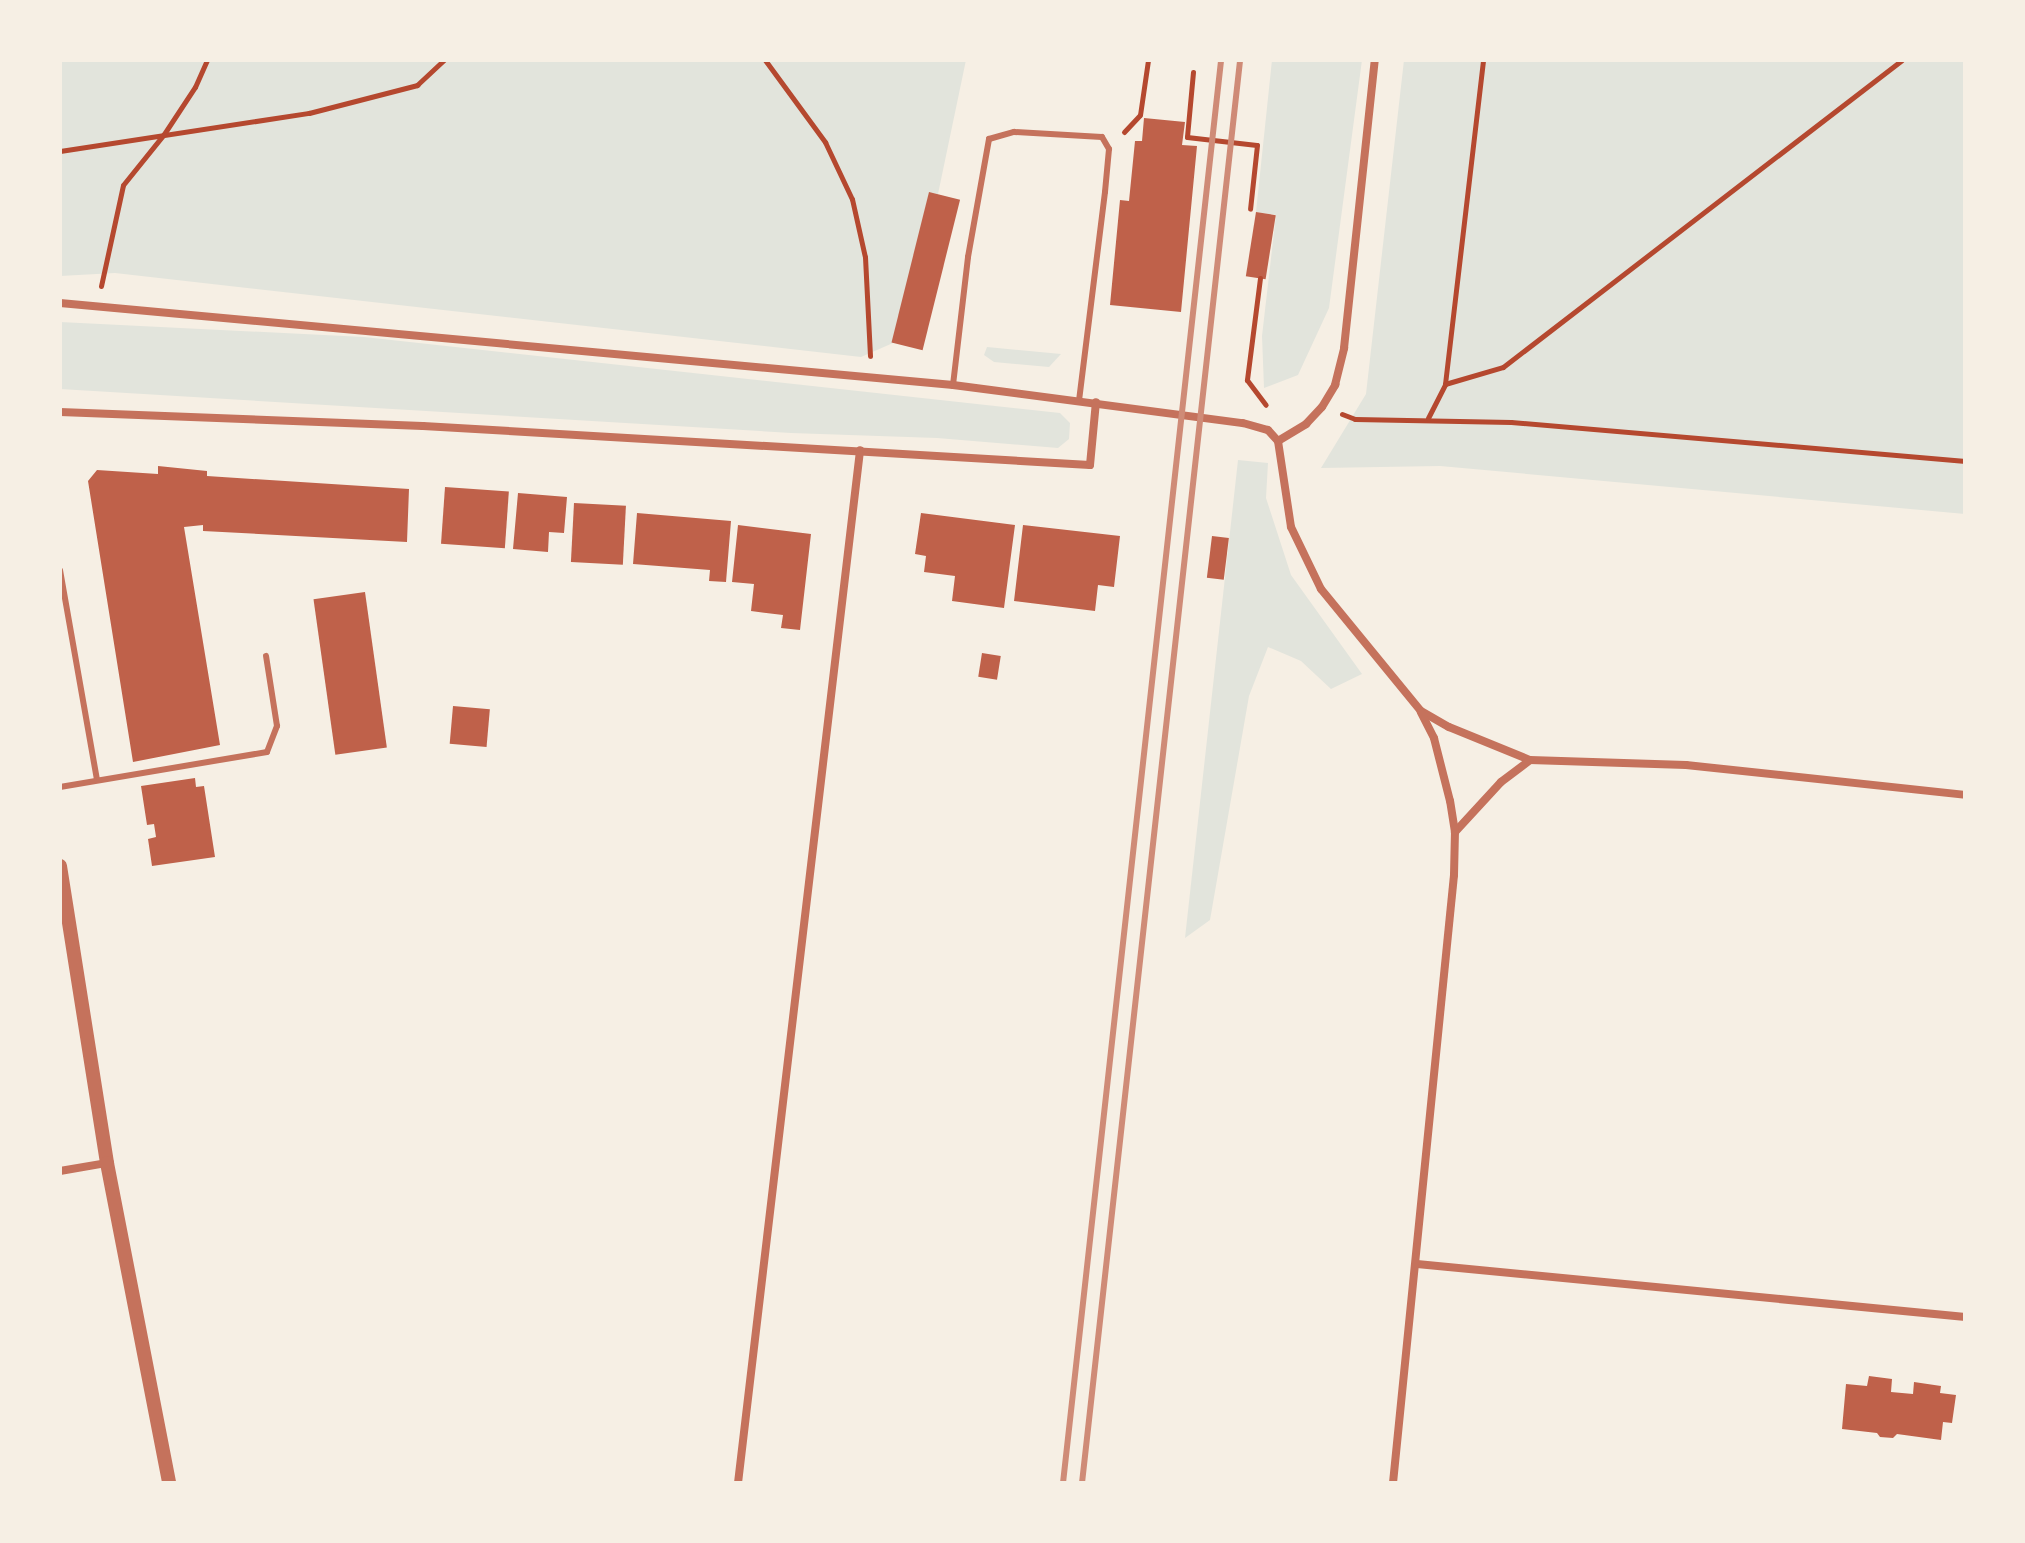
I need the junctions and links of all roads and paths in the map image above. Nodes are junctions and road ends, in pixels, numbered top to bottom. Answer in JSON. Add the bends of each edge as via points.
{"nodes":[{"id":1,"x":207,"y":60,"type":"edge"},
{"id":2,"x":444,"y":60,"type":"edge"},
{"id":3,"x":765,"y":60,"type":"edge"},
{"id":4,"x":1148,"y":60,"type":"edge"},
{"id":5,"x":1375,"y":60,"type":"edge"},
{"id":6,"x":1483,"y":60,"type":"edge"},
{"id":7,"x":1902,"y":60,"type":"edge"},
{"id":8,"x":1193,"y":72,"type":"dead end"},
{"id":9,"x":164,"y":134,"type":"junction"},
{"id":10,"x":1109,"y":149,"type":"junction"},
{"id":11,"x":60,"y":151,"type":"edge"},
{"id":12,"x":1250,"y":209,"type":"dead end"},
{"id":13,"x":1260,"y":278,"type":"dead end"},
{"id":14,"x":60,"y":303,"type":"edge"},
{"id":15,"x":97,"y":307,"type":"junction"},
{"id":16,"x":871,"y":378,"type":"junction"},
{"id":17,"x":1445,"y":384,"type":"junction"},
{"id":18,"x":953,"y":385,"type":"junction"},
{"id":19,"x":1079,"y":400,"type":"junction"},
{"id":20,"x":1096,"y":402,"type":"junction"},
{"id":21,"x":1322,"y":407,"type":"junction"},
{"id":22,"x":60,"y":412,"type":"edge"},
{"id":23,"x":1428,"y":418,"type":"junction"},
{"id":24,"x":1268,"y":430,"type":"junction"},
{"id":25,"x":1278,"y":441,"type":"junction"},
{"id":26,"x":860,"y":450,"type":"junction"},
{"id":27,"x":1965,"y":461,"type":"edge"},
{"id":28,"x":60,"y":570,"type":"edge"},
{"id":29,"x":266,"y":656,"type":"dead end"},
{"id":30,"x":1421,"y":711,"type":"junction"},
{"id":31,"x":1530,"y":760,"type":"junction"},
{"id":32,"x":97,"y":779,"type":"junction"},
{"id":33,"x":60,"y":787,"type":"edge"},
{"id":34,"x":1965,"y":795,"type":"edge"},
{"id":35,"x":1455,"y":832,"type":"junction"},
{"id":36,"x":60,"y":866,"type":"edge"},
{"id":37,"x":107,"y":1163,"type":"junction"},
{"id":38,"x":60,"y":1171,"type":"edge"},
{"id":39,"x":1417,"y":1264,"type":"junction"},
{"id":40,"x":1965,"y":1317,"type":"edge"},
{"id":41,"x":169,"y":1483,"type":"edge"},
{"id":42,"x":738,"y":1483,"type":"edge"},
{"id":43,"x":1393,"y":1483,"type":"edge"}],
"edges":[{"from":1,"to":9,"type":"path"},
{"from":2,"to":9,"type":"path","via":[[417,85],[309,113]]},
{"from":3,"to":16,"type":"path","via":[[825,142],[852,199],[865,257]]},
{"from":4,"to":10,"type":"path","via":[[1140,115]]},
{"from":5,"to":21,"type":"street","via":[[1344,348],[1335,385]]},
{"from":6,"to":17,"type":"path"},
{"from":7,"to":17,"type":"path","via":[[1503,367]]},
{"from":8,"to":12,"type":"path","via":[[1187,137],[1257,145]]},
{"from":9,"to":11,"type":"path"},
{"from":9,"to":15,"type":"path","via":[[123,185]]},
{"from":10,"to":18,"type":"lane","via":[[1102,137],[1014,132],[989,139]]},
{"from":10,"to":19,"type":"lane"},
{"from":13,"to":24,"type":"path","via":[[1247,380],[1265,401]]},
{"from":14,"to":15,"type":"street"},
{"from":15,"to":16,"type":"street"},
{"from":16,"to":18,"type":"street"},
{"from":17,"to":23,"type":"path"},
{"from":18,"to":19,"type":"street"},
{"from":19,"to":20,"type":"street"},
{"from":20,"to":24,"type":"street"},
{"from":20,"to":26,"type":"street","via":[[1090,465]]},
{"from":21,"to":23,"type":"path","via":[[1355,419]]},
{"from":21,"to":25,"type":"street"},
{"from":22,"to":26,"type":"street"},
{"from":23,"to":27,"type":"path"},
{"from":24,"to":25,"type":"street"},
{"from":25,"to":30,"type":"street","via":[[1291,527],[1321,589]]},
{"from":26,"to":42,"type":"street"},
{"from":28,"to":32,"type":"lane"},
{"from":29,"to":32,"type":"lane","via":[[277,726],[267,752]]},
{"from":30,"to":31,"type":"street"},
{"from":30,"to":35,"type":"street","via":[[1434,738]]},
{"from":31,"to":34,"type":"street","via":[[1686,765]]},
{"from":31,"to":35,"type":"street","via":[[1501,782]]},
{"from":32,"to":33,"type":"lane"},
{"from":35,"to":39,"type":"street"},
{"from":36,"to":37,"type":"street"},
{"from":37,"to":38,"type":"street"},
{"from":37,"to":41,"type":"street"},
{"from":39,"to":40,"type":"street"},
{"from":39,"to":43,"type":"street"}]}
